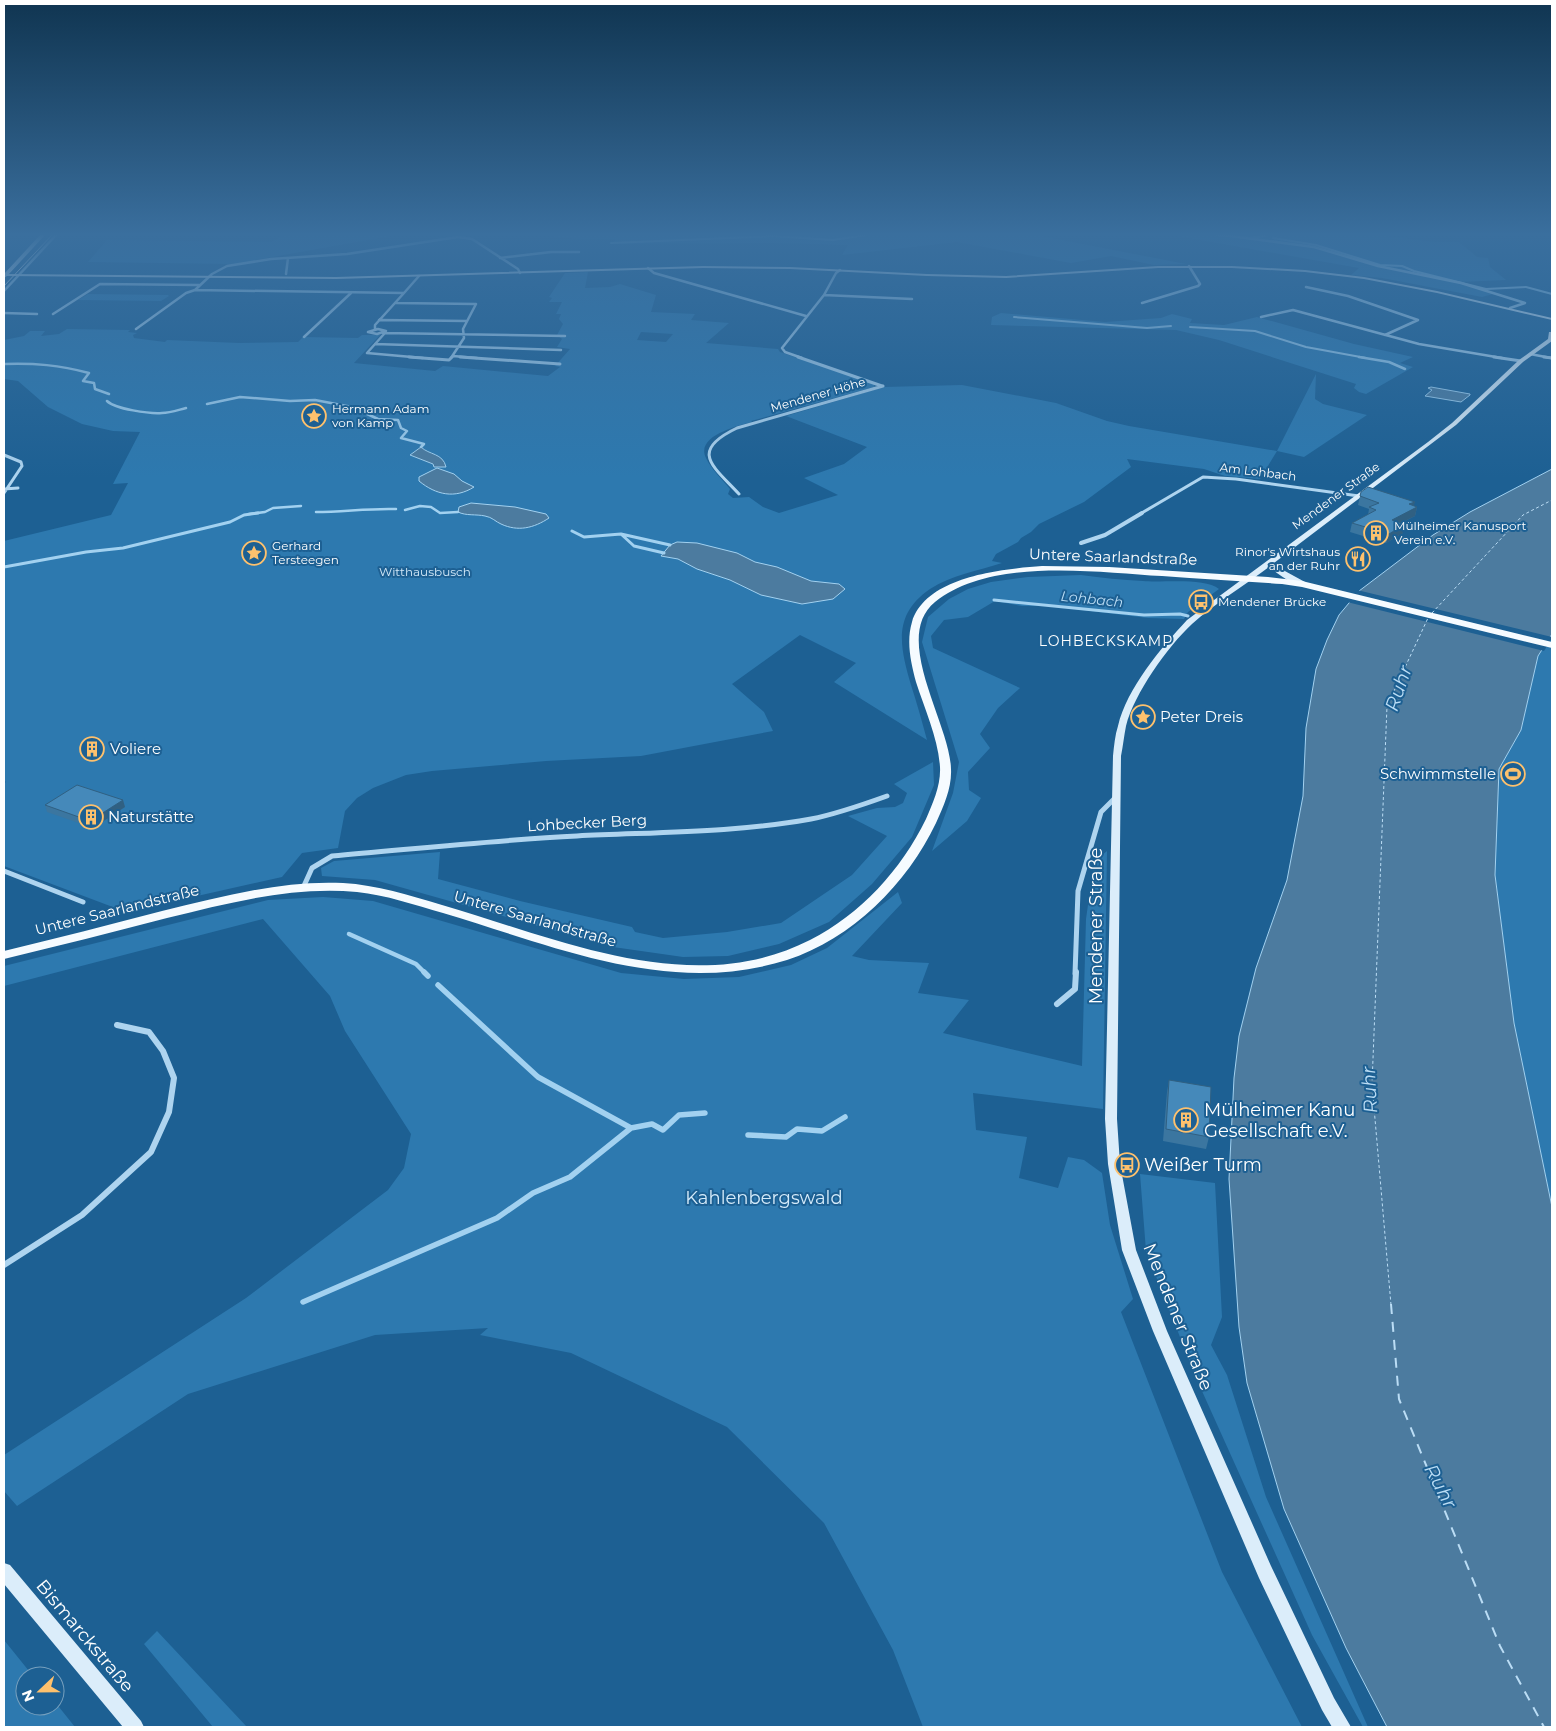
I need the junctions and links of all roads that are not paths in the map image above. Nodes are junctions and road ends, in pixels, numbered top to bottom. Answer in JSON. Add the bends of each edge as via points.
{"nodes":[{"id":1,"x":154,"y":316,"type":"edge"},
{"id":2,"x":327,"y":316,"type":"edge"},
{"id":3,"x":383,"y":316,"type":"edge"},
{"id":4,"x":470,"y":316,"type":"edge"},
{"id":5,"x":806,"y":316,"type":"edge"},
{"id":6,"x":1267,"y":316,"type":"edge"},
{"id":7,"x":1314,"y":316,"type":"edge"},
{"id":8,"x":1406,"y":316,"type":"edge"},
{"id":9,"x":1537,"y":316,"type":"edge"},
{"id":10,"x":1261,"y":317,"type":"dead end"},
{"id":11,"x":379,"y":320,"type":"junction"},
{"id":12,"x":1552,"y":321,"type":"edge"},
{"id":13,"x":467,"y":322,"type":"junction"},
{"id":14,"x":136,"y":329,"type":"dead end"},
{"id":15,"x":375,"y":329,"type":"junction"},
{"id":16,"x":1552,"y":333,"type":"edge"},
{"id":17,"x":383,"y":334,"type":"junction"},
{"id":18,"x":463,"y":335,"type":"junction"},
{"id":19,"x":1384,"y":335,"type":"junction"},
{"id":20,"x":565,"y":336,"type":"dead end"},
{"id":21,"x":304,"y":337,"type":"dead end"},
{"id":22,"x":375,"y":344,"type":"junction"},
{"id":23,"x":459,"y":348,"type":"junction"},
{"id":24,"x":562,"y":350,"type":"dead end"},
{"id":25,"x":1530,"y":354,"type":"junction"},
{"id":26,"x":453,"y":356,"type":"junction"},
{"id":27,"x":1552,"y":358,"type":"edge"},
{"id":28,"x":1521,"y":362,"type":"junction"},
{"id":29,"x":560,"y":364,"type":"dead end"},
{"id":30,"x":4,"y":456,"type":"edge"},
{"id":31,"x":18,"y":488,"type":"dead end"},
{"id":32,"x":5,"y":490,"type":"edge"},
{"id":33,"x":739,"y":494,"type":"dead end"},
{"id":34,"x":1359,"y":496,"type":"junction"},
{"id":35,"x":1081,"y":542,"type":"dead end"},
{"id":36,"x":1269,"y":563,"type":"junction"},
{"id":37,"x":1249,"y":578,"type":"junction"},
{"id":38,"x":1306,"y":585,"type":"junction"},
{"id":39,"x":1552,"y":645,"type":"edge"},
{"id":40,"x":887,"y":796,"type":"dead end"},
{"id":41,"x":1115,"y":798,"type":"junction"},
{"id":42,"x":4,"y":871,"type":"edge"},
{"id":43,"x":303,"y":888,"type":"junction"},
{"id":44,"x":82,"y":902,"type":"dead end"},
{"id":45,"x":4,"y":955,"type":"edge"},
{"id":46,"x":1057,"y":1004,"type":"dead end"},
{"id":47,"x":117,"y":1024,"type":"dead end"},
{"id":48,"x":4,"y":1265,"type":"edge"},
{"id":49,"x":4,"y":1571,"type":"edge"},
{"id":50,"x":135,"y":1727,"type":"edge"},
{"id":51,"x":1342,"y":1727,"type":"edge"}],
"edges":[{"from":1,"to":14,"type":"street"},
{"from":2,"to":21,"type":"street"},
{"from":3,"to":11,"type":"street"},
{"from":4,"to":13,"type":"street"},
{"from":5,"to":33,"type":"street","name":"Mendener Höhe","via":[[783,350],[883,386],[736,428],[714,439],[707,455]]},
{"from":6,"to":10,"type":"street"},
{"from":7,"to":19,"type":"street"},
{"from":8,"to":19,"type":"street","via":[[1418,320]]},
{"from":9,"to":12,"type":"street"},
{"from":11,"to":13,"type":"street"},
{"from":11,"to":15,"type":"street"},
{"from":13,"to":18,"type":"street"},
{"from":15,"to":17,"type":"street","via":[[386,330]]},
{"from":15,"to":17,"type":"street","via":[[368,332]]},
{"from":16,"to":25,"type":"street","name":"Mendener Straße","via":[[1533,346]]},
{"from":17,"to":18,"type":"street"},
{"from":17,"to":22,"type":"street"},
{"from":18,"to":20,"type":"street"},
{"from":18,"to":23,"type":"street"},
{"from":19,"to":28,"type":"street"},
{"from":22,"to":23,"type":"street"},
{"from":22,"to":26,"type":"street","via":[[367,353],[440,360],[449,360]]},
{"from":23,"to":24,"type":"street"},
{"from":23,"to":26,"type":"street"},
{"from":25,"to":27,"type":"street"},
{"from":25,"to":28,"type":"street","name":"Mendener Straße"},
{"from":26,"to":29,"type":"street"},
{"from":28,"to":34,"type":"street","name":"Mendener Straße","via":[[1454,424]]},
{"from":30,"to":32,"type":"street","via":[[21,462],[22,466]]},
{"from":31,"to":32,"type":"street"},
{"from":34,"to":35,"type":"street","name":"Am Lohbach","via":[[1203,477],[1105,535]]},
{"from":34,"to":36,"type":"street","name":"Mendener Straße"},
{"from":36,"to":37,"type":"street","name":"Mendener Straße"},
{"from":36,"to":38,"type":"street"},
{"from":37,"to":38,"type":"main road"},
{"from":37,"to":41,"type":"street","name":"Mendener Straße","via":[[1185,627],[1133,698],[1119,742]]},
{"from":37,"to":43,"type":"main road","name":"Untere Saarlandstraße","via":[[1079,570],[1024,571],[960,583],[928,603],[918,615],[913,642],[941,740],[946,771],[940,803],[916,851],[892,882],[836,930],[782,957],[737,967],[688,970],[636,964],[586,954],[372,890]]},
{"from":38,"to":39,"type":"main road"},
{"from":40,"to":43,"type":"street","name":"Lohbecker Berg","via":[[857,808],[728,829],[519,839],[332,856],[310,868]]},
{"from":41,"to":46,"type":"street","name":"Mendener Straße","via":[[1101,812],[1078,891],[1074,988]]},
{"from":41,"to":51,"type":"street","name":"Mendener Straße","via":[[1111,1120],[1114,1164],[1129,1250],[1160,1330],[1265,1572]]},
{"from":42,"to":44,"type":"street"},
{"from":43,"to":45,"type":"main road","name":"Untere Saarlandstraße","via":[[236,897]]},
{"from":47,"to":48,"type":"street","via":[[149,1032],[163,1051],[174,1078],[169,1112],[151,1152],[82,1215]]},
{"from":49,"to":50,"type":"street","name":"Bismarckstraße"}]}
